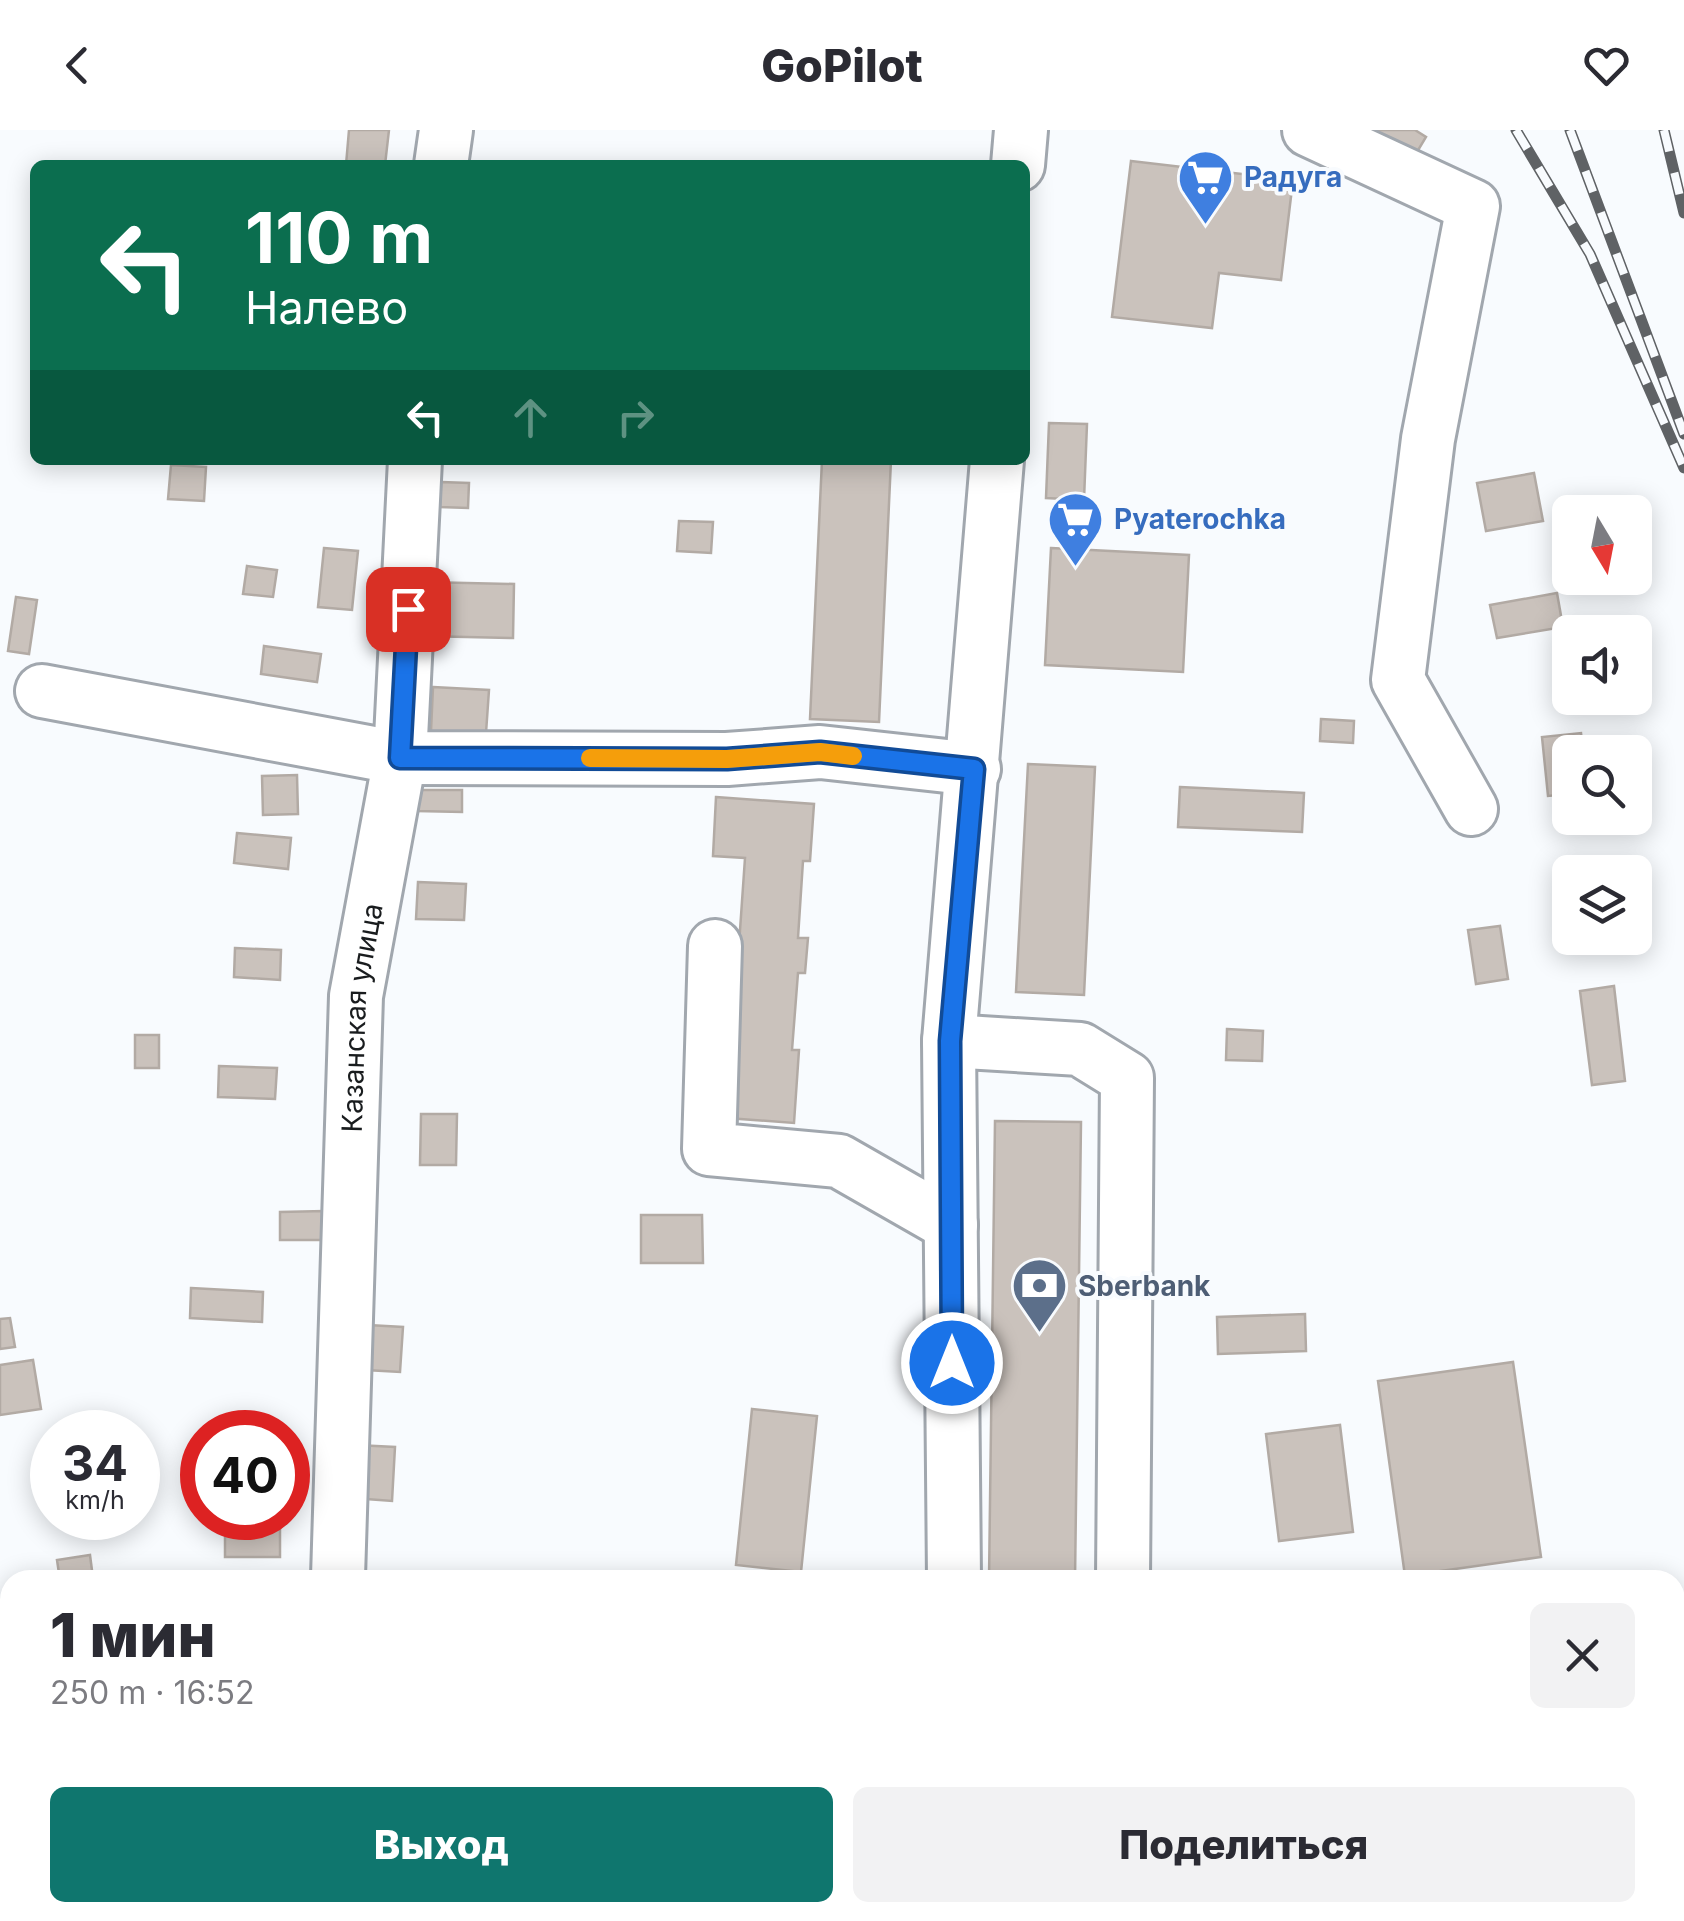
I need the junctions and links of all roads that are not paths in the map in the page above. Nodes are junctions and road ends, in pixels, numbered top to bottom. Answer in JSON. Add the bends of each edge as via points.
{"nodes":[{"id":1,"x":446,"y":130,"type":"edge"},
{"id":2,"x":1021,"y":130,"type":"edge"},
{"id":3,"x":1309,"y":130,"type":"edge"},
{"id":4,"x":442,"y":160,"type":"edge"},
{"id":5,"x":1018,"y":160,"type":"edge"},
{"id":6,"x":416,"y":465,"type":"edge"},
{"id":7,"x":997,"y":465,"type":"edge"},
{"id":8,"x":42,"y":692,"type":"dead end"},
{"id":9,"x":400,"y":758,"type":"junction"},
{"id":10,"x":974,"y":769,"type":"junction"},
{"id":11,"x":1470,"y":810,"type":"dead end"},
{"id":12,"x":715,"y":946,"type":"dead end"},
{"id":13,"x":950,"y":1041,"type":"junction"},
{"id":14,"x":951,"y":1225,"type":"junction"},
{"id":15,"x":338,"y":1570,"type":"edge"},
{"id":16,"x":954,"y":1570,"type":"edge"},
{"id":17,"x":1123,"y":1570,"type":"edge"}],
"edges":[{"from":1,"to":4,"type":"street"},
{"from":2,"to":5,"type":"street"},
{"from":3,"to":11,"type":"street","via":[[1472,206],[1428,439],[1398,680]]},
{"from":6,"to":9,"type":"street","name":"Казанская улица"},
{"from":7,"to":10,"type":"street"},
{"from":8,"to":9,"type":"street"},
{"from":9,"to":10,"type":"street","via":[[727,759],[820,752]]},
{"from":9,"to":15,"type":"street","name":"Казанская улица","via":[[356,996]]},
{"from":10,"to":13,"type":"street"},
{"from":12,"to":14,"type":"street","via":[[709,1149],[839,1162]]},
{"from":13,"to":14,"type":"street"},
{"from":13,"to":17,"type":"street","via":[[1080,1049],[1126,1078]]},
{"from":14,"to":16,"type":"street"}]}
